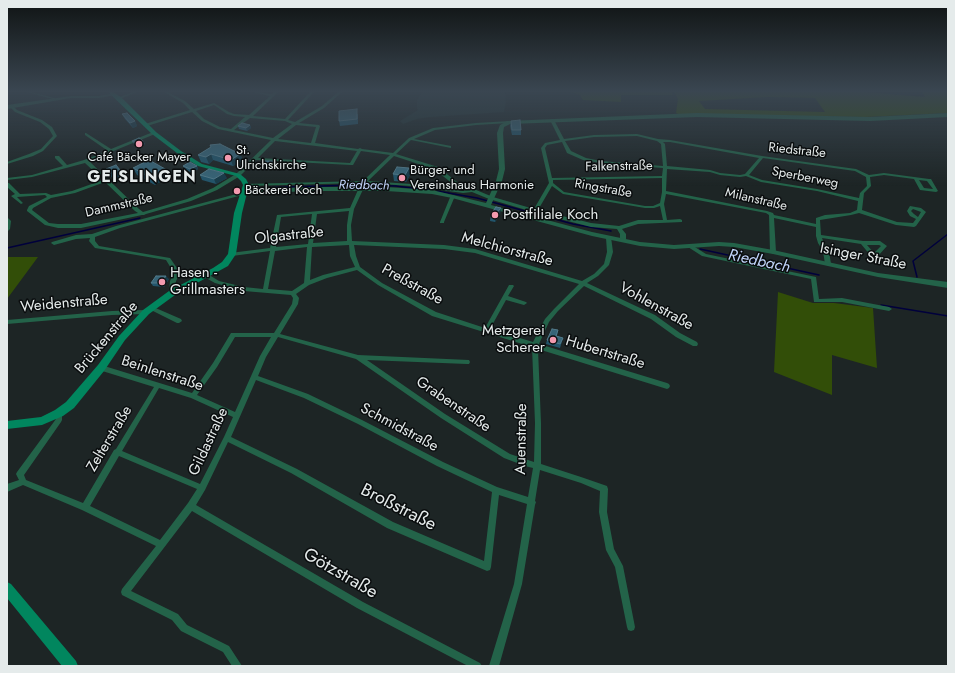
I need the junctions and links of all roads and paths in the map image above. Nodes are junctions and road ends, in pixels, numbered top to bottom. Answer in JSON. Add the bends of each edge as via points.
{"nodes":[{"id":1,"x":44,"y":123,"type":"edge"},
{"id":2,"x":143,"y":123,"type":"edge"},
{"id":3,"x":154,"y":123,"type":"edge"},
{"id":4,"x":208,"y":123,"type":"edge"},
{"id":5,"x":240,"y":123,"type":"edge"},
{"id":6,"x":486,"y":123,"type":"edge"},
{"id":7,"x":507,"y":123,"type":"edge"},
{"id":8,"x":554,"y":123,"type":"edge"},
{"id":9,"x":295,"y":124,"type":"joint"},
{"id":10,"x":146,"y":126,"type":"junction"},
{"id":11,"x":231,"y":131,"type":"junction"},
{"id":12,"x":154,"y":133,"type":"junction"},
{"id":13,"x":86,"y":134,"type":"dead end"},
{"id":14,"x":275,"y":139,"type":"junction"},
{"id":15,"x":410,"y":139,"type":"junction"},
{"id":16,"x":561,"y":140,"type":"junction"},
{"id":17,"x":658,"y":140,"type":"junction"},
{"id":18,"x":313,"y":144,"type":"junction"},
{"id":19,"x":450,"y":147,"type":"dead end"},
{"id":20,"x":360,"y":149,"type":"junction"},
{"id":21,"x":111,"y":151,"type":"junction"},
{"id":22,"x":392,"y":154,"type":"junction"},
{"id":23,"x":57,"y":157,"type":"dead end"},
{"id":24,"x":762,"y":157,"type":"junction"},
{"id":25,"x":256,"y":159,"type":"junction"},
{"id":26,"x":86,"y":161,"type":"junction"},
{"id":27,"x":7,"y":163,"type":"edge"},
{"id":28,"x":67,"y":167,"type":"junction"},
{"id":29,"x":665,"y":167,"type":"junction"},
{"id":30,"x":238,"y":175,"type":"junction"},
{"id":31,"x":746,"y":175,"type":"junction"},
{"id":32,"x":868,"y":176,"type":"junction"},
{"id":33,"x":664,"y":177,"type":"junction"},
{"id":34,"x":916,"y":178,"type":"dead end"},
{"id":35,"x":7,"y":179,"type":"edge"},
{"id":36,"x":106,"y":180,"type":"junction"},
{"id":37,"x":551,"y":181,"type":"junction"},
{"id":38,"x":7,"y":184,"type":"edge"},
{"id":39,"x":363,"y":185,"type":"junction"},
{"id":40,"x":410,"y":187,"type":"junction"},
{"id":41,"x":245,"y":189,"type":"junction"},
{"id":42,"x":470,"y":191,"type":"junction"},
{"id":43,"x":664,"y":192,"type":"junction"},
{"id":44,"x":19,"y":196,"type":"junction"},
{"id":45,"x":452,"y":196,"type":"junction"},
{"id":46,"x":50,"y":197,"type":"junction"},
{"id":47,"x":860,"y":200,"type":"junction"},
{"id":48,"x":489,"y":202,"type":"junction"},
{"id":49,"x":21,"y":203,"type":"dead end"},
{"id":50,"x":662,"y":204,"type":"junction"},
{"id":51,"x":352,"y":209,"type":"junction"},
{"id":52,"x":534,"y":211,"type":"junction"},
{"id":53,"x":858,"y":211,"type":"junction"},
{"id":54,"x":315,"y":212,"type":"junction"},
{"id":55,"x":144,"y":213,"type":"junction"},
{"id":56,"x":772,"y":216,"type":"junction"},
{"id":57,"x":7,"y":219,"type":"edge"},
{"id":58,"x":919,"y":219,"type":"dead end"},
{"id":59,"x":145,"y":220,"type":"junction"},
{"id":60,"x":665,"y":220,"type":"junction"},
{"id":61,"x":680,"y":221,"type":"dead end"},
{"id":62,"x":442,"y":222,"type":"dead end"},
{"id":63,"x":818,"y":226,"type":"junction"},
{"id":64,"x":619,"y":228,"type":"junction"},
{"id":65,"x":8,"y":229,"type":"edge"},
{"id":66,"x":93,"y":236,"type":"junction"},
{"id":67,"x":820,"y":236,"type":"junction"},
{"id":68,"x":609,"y":238,"type":"junction"},
{"id":69,"x":623,"y":240,"type":"junction"},
{"id":70,"x":54,"y":243,"type":"dead end"},
{"id":71,"x":351,"y":243,"type":"junction"},
{"id":72,"x":863,"y":243,"type":"dead end"},
{"id":73,"x":310,"y":245,"type":"junction"},
{"id":74,"x":690,"y":246,"type":"junction"},
{"id":75,"x":272,"y":249,"type":"junction"},
{"id":76,"x":773,"y":252,"type":"junction"},
{"id":77,"x":232,"y":254,"type":"junction"},
{"id":78,"x":828,"y":264,"type":"junction"},
{"id":79,"x":358,"y":268,"type":"junction"},
{"id":80,"x":177,"y":273,"type":"junction"},
{"id":81,"x":204,"y":276,"type":"junction"},
{"id":82,"x":307,"y":284,"type":"junction"},
{"id":83,"x":583,"y":284,"type":"junction"},
{"id":84,"x":948,"y":285,"type":"edge"},
{"id":85,"x":511,"y":286,"type":"dead end"},
{"id":86,"x":265,"y":291,"type":"junction"},
{"id":87,"x":172,"y":292,"type":"junction"},
{"id":88,"x":293,"y":293,"type":"junction"},
{"id":89,"x":505,"y":298,"type":"junction"},
{"id":90,"x":524,"y":303,"type":"dead end"},
{"id":91,"x":889,"y":309,"type":"dead end"},
{"id":92,"x":149,"y":310,"type":"junction"},
{"id":93,"x":179,"y":321,"type":"dead end"},
{"id":94,"x":7,"y":322,"type":"edge"},
{"id":95,"x":486,"y":330,"type":"junction"},
{"id":96,"x":277,"y":334,"type":"junction"},
{"id":97,"x":695,"y":344,"type":"dead end"},
{"id":98,"x":535,"y":345,"type":"junction"},
{"id":99,"x":358,"y":357,"type":"junction"},
{"id":100,"x":467,"y":362,"type":"dead end"},
{"id":101,"x":101,"y":368,"type":"junction"},
{"id":102,"x":254,"y":377,"type":"junction"},
{"id":103,"x":158,"y":386,"type":"junction"},
{"id":104,"x":667,"y":386,"type":"dead end"},
{"id":105,"x":193,"y":396,"type":"junction"},
{"id":106,"x":59,"y":413,"type":"junction"},
{"id":107,"x":236,"y":415,"type":"junction"},
{"id":108,"x":7,"y":425,"type":"edge"},
{"id":109,"x":227,"y":438,"type":"junction"},
{"id":110,"x":117,"y":452,"type":"junction"},
{"id":111,"x":537,"y":466,"type":"junction"},
{"id":112,"x":23,"y":482,"type":"junction"},
{"id":113,"x":7,"y":488,"type":"edge"},
{"id":114,"x":202,"y":488,"type":"junction"},
{"id":115,"x":496,"y":490,"type":"junction"},
{"id":116,"x":532,"y":502,"type":"junction"},
{"id":117,"x":191,"y":506,"type":"junction"},
{"id":118,"x":85,"y":507,"type":"junction"},
{"id":119,"x":161,"y":544,"type":"junction"},
{"id":120,"x":7,"y":588,"type":"edge"},
{"id":121,"x":631,"y":627,"type":"dead end"},
{"id":122,"x":71,"y":666,"type":"edge"},
{"id":123,"x":237,"y":666,"type":"edge"},
{"id":124,"x":477,"y":666,"type":"edge"},
{"id":125,"x":494,"y":666,"type":"edge"}],
"edges":[{"from":1,"to":27,"type":"street","via":[[51,128],[55,136],[42,150]]},
{"from":2,"to":10,"type":"main road"},
{"from":3,"to":10,"type":"street"},
{"from":4,"to":11,"type":"street"},
{"from":5,"to":11,"type":"street"},
{"from":6,"to":15,"type":"street","name":"Preßstraße","via":[[434,128]]},
{"from":7,"to":48,"type":"street","via":[[502,126],[500,133],[502,170]]},
{"from":8,"to":16,"type":"street"},
{"from":9,"to":14,"type":"street","name":"Dammstraße"},
{"from":9,"to":18,"type":"street","via":[[318,126]]},
{"from":10,"to":12,"type":"main road"},
{"from":11,"to":14,"type":"street"},
{"from":12,"to":21,"type":"street"},
{"from":12,"to":30,"type":"main road","via":[[193,161]]},
{"from":13,"to":21,"type":"street"},
{"from":14,"to":18,"type":"street"},
{"from":14,"to":25,"type":"street","name":"Dammstraße"},
{"from":15,"to":19,"type":"street"},
{"from":15,"to":22,"type":"street","name":"Preßstraße"},
{"from":16,"to":17,"type":"street","via":[[637,135]]},
{"from":16,"to":29,"type":"street","via":[[569,152],[585,159]]},
{"from":16,"to":37,"type":"street","via":[[546,144],[543,148]]},
{"from":17,"to":24,"type":"street"},
{"from":17,"to":29,"type":"street","via":[[663,144]]},
{"from":18,"to":20,"type":"street"},
{"from":20,"to":22,"type":"street"},
{"from":20,"to":25,"type":"street","via":[[351,164]]},
{"from":21,"to":26,"type":"street"},
{"from":22,"to":39,"type":"street","name":"Preßstraße"},
{"from":22,"to":42,"type":"street","via":[[436,168]]},
{"from":23,"to":28,"type":"street"},
{"from":24,"to":31,"type":"street","name":"Riedstraße"},
{"from":24,"to":32,"type":"street","name":"Riedstraße","via":[[856,170]]},
{"from":25,"to":30,"type":"street","name":"Dammstraße"},
{"from":26,"to":28,"type":"street"},
{"from":26,"to":36,"type":"street"},
{"from":28,"to":35,"type":"street"},
{"from":29,"to":31,"type":"street"},
{"from":29,"to":33,"type":"street"},
{"from":30,"to":41,"type":"main road","via":[[244,180]]},
{"from":30,"to":55,"type":"street","name":"Dammstraße","via":[[215,189],[189,200]]},
{"from":31,"to":47,"type":"street","name":"Sperberweg","via":[[761,181]]},
{"from":32,"to":34,"type":"street","via":[[884,174]]},
{"from":32,"to":47,"type":"street","via":[[869,186],[862,193]]},
{"from":33,"to":37,"type":"street","name":"Falkenstraße"},
{"from":33,"to":43,"type":"street"},
{"from":36,"to":46,"type":"street"},
{"from":36,"to":55,"type":"street","via":[[137,210]]},
{"from":37,"to":50,"type":"street","name":"Ringstraße","via":[[563,193],[574,196],[645,207]]},
{"from":37,"to":52,"type":"street"},
{"from":38,"to":44,"type":"street"},
{"from":39,"to":40,"type":"street","name":"Isinger Straße"},
{"from":39,"to":41,"type":"street","name":"Isinger Straße"},
{"from":39,"to":51,"type":"street","name":"Preßstraße"},
{"from":40,"to":42,"type":"street"},
{"from":40,"to":45,"type":"street","name":"Isinger Straße"},
{"from":41,"to":59,"type":"street"},
{"from":41,"to":77,"type":"main road","via":[[238,213]]},
{"from":42,"to":48,"type":"street"},
{"from":43,"to":50,"type":"street"},
{"from":43,"to":56,"type":"street","name":"Milanstraße","via":[[767,212]]},
{"from":44,"to":46,"type":"street","via":[[46,194]]},
{"from":44,"to":49,"type":"street","via":[[13,196]]},
{"from":45,"to":48,"type":"street","name":"Isinger Straße"},
{"from":45,"to":62,"type":"street"},
{"from":46,"to":55,"type":"street","name":"Dammstraße","via":[[30,207],[29,210],[47,224],[58,226],[92,225]]},
{"from":47,"to":53,"type":"street"},
{"from":48,"to":52,"type":"street"},
{"from":48,"to":68,"type":"street","name":"Isinger Straße"},
{"from":50,"to":60,"type":"street"},
{"from":51,"to":54,"type":"street"},
{"from":51,"to":71,"type":"street","name":"Preßstraße","via":[[349,225]]},
{"from":52,"to":64,"type":"street","via":[[591,225]]},
{"from":53,"to":58,"type":"street","via":[[905,225],[914,225]]},
{"from":53,"to":63,"type":"street","via":[[825,217],[818,220]]},
{"from":54,"to":73,"type":"street"},
{"from":54,"to":75,"type":"street","via":[[279,216]]},
{"from":55,"to":59,"type":"street"},
{"from":56,"to":63,"type":"street","name":"Milanstraße"},
{"from":56,"to":76,"type":"street"},
{"from":57,"to":65,"type":"street"},
{"from":59,"to":66,"type":"street"},
{"from":60,"to":61,"type":"street"},
{"from":60,"to":64,"type":"street","via":[[638,222]]},
{"from":63,"to":67,"type":"street"},
{"from":64,"to":69,"type":"street"},
{"from":66,"to":70,"type":"street","via":[[76,237]]},
{"from":66,"to":80,"type":"street","via":[[92,241],[97,247],[168,259]]},
{"from":67,"to":72,"type":"street"},
{"from":67,"to":78,"type":"street"},
{"from":68,"to":69,"type":"street","name":"Isinger Straße"},
{"from":68,"to":83,"type":"street","name":"Auenstraße","via":[[610,252],[606,265]]},
{"from":69,"to":74,"type":"street","name":"Isinger Straße","via":[[659,246]]},
{"from":71,"to":73,"type":"street","name":"Olgastraße"},
{"from":71,"to":79,"type":"street","name":"Preßstraße"},
{"from":71,"to":83,"type":"street","name":"Melchiorstraße","via":[[475,251]]},
{"from":73,"to":75,"type":"street","name":"Olgastraße"},
{"from":73,"to":82,"type":"street"},
{"from":74,"to":76,"type":"street","name":"Isinger Straße","via":[[719,244]]},
{"from":74,"to":91,"type":"street","via":[[704,255],[814,278],[816,301],[842,300]]},
{"from":75,"to":77,"type":"street","name":"Olgastraße"},
{"from":75,"to":86,"type":"street"},
{"from":76,"to":78,"type":"street","name":"Isinger Straße"},
{"from":77,"to":81,"type":"main road","name":"Brückenstraße","via":[[225,264]]},
{"from":78,"to":84,"type":"street","name":"Isinger Straße","via":[[878,275]]},
{"from":79,"to":82,"type":"street","via":[[325,276]]},
{"from":79,"to":95,"type":"street","name":"Preßstraße","via":[[380,284],[434,314]]},
{"from":80,"to":81,"type":"street"},
{"from":80,"to":87,"type":"street"},
{"from":81,"to":86,"type":"street","via":[[244,289]]},
{"from":81,"to":87,"type":"main road","name":"Brückenstraße"},
{"from":82,"to":88,"type":"street"},
{"from":83,"to":97,"type":"street","name":"Vohlenstraße","via":[[634,306],[678,336]]},
{"from":83,"to":98,"type":"street","name":"Auenstraße","via":[[547,321]]},
{"from":85,"to":89,"type":"street"},
{"from":86,"to":88,"type":"street"},
{"from":87,"to":92,"type":"main road","name":"Brückenstraße"},
{"from":88,"to":96,"type":"street","name":"Gildastraße","via":[[296,298],[295,304]]},
{"from":89,"to":90,"type":"street"},
{"from":89,"to":95,"type":"street"},
{"from":92,"to":93,"type":"street"},
{"from":92,"to":94,"type":"street","name":"Weidenstraße"},
{"from":92,"to":101,"type":"main road","name":"Brückenstraße","via":[[122,338]]},
{"from":95,"to":98,"type":"street","name":"Preßstraße"},
{"from":96,"to":99,"type":"street","name":"Grabenstraße"},
{"from":96,"to":102,"type":"street","name":"Gildastraße"},
{"from":96,"to":105,"type":"street","name":"Grabenstraße","via":[[233,335]]},
{"from":98,"to":104,"type":"street","name":"Hubertstraße"},
{"from":98,"to":111,"type":"street","name":"Auenstraße"},
{"from":99,"to":100,"type":"street","name":"Grabenstraße"},
{"from":99,"to":111,"type":"street","name":"Grabenstraße","via":[[443,416],[507,456]]},
{"from":101,"to":103,"type":"street","name":"Beinlenstraße"},
{"from":101,"to":106,"type":"main road","name":"Brückenstraße","via":[[70,405]]},
{"from":102,"to":107,"type":"street","name":"Gildastraße"},
{"from":102,"to":115,"type":"street","name":"Schmidstraße","via":[[306,396]]},
{"from":103,"to":105,"type":"street","name":"Beinlenstraße"},
{"from":103,"to":110,"type":"street","name":"Zelterstraße"},
{"from":105,"to":107,"type":"street","name":"Beinlenstraße"},
{"from":106,"to":108,"type":"main road","name":"Brückenstraße","via":[[42,421]]},
{"from":106,"to":112,"type":"street","name":"Brückenstraße","via":[[59,420],[20,474]]},
{"from":107,"to":109,"type":"street","name":"Gildastraße"},
{"from":109,"to":114,"type":"street","name":"Gildastraße"},
{"from":109,"to":115,"type":"street","name":"Broßstraße","via":[[294,471],[390,525],[487,567]]},
{"from":110,"to":114,"type":"street"},
{"from":110,"to":118,"type":"street","name":"Zelterstraße"},
{"from":111,"to":116,"type":"street","name":"Auenstraße"},
{"from":111,"to":121,"type":"street","name":"Grabenstraße","via":[[604,489],[603,512],[610,550],[619,566]]},
{"from":112,"to":113,"type":"street"},
{"from":112,"to":118,"type":"street"},
{"from":114,"to":117,"type":"street","name":"Gildastraße"},
{"from":115,"to":116,"type":"street","name":"Schmidstraße"},
{"from":116,"to":125,"type":"street","name":"Auenstraße","via":[[518,584]]},
{"from":117,"to":119,"type":"street","name":"Gildastraße"},
{"from":117,"to":124,"type":"street","name":"Götzstraße","via":[[360,605]]},
{"from":118,"to":119,"type":"street"},
{"from":119,"to":123,"type":"street","name":"Gildastraße","via":[[125,592],[175,617],[184,628],[226,649]]},
{"from":120,"to":122,"type":"main road"}]}
